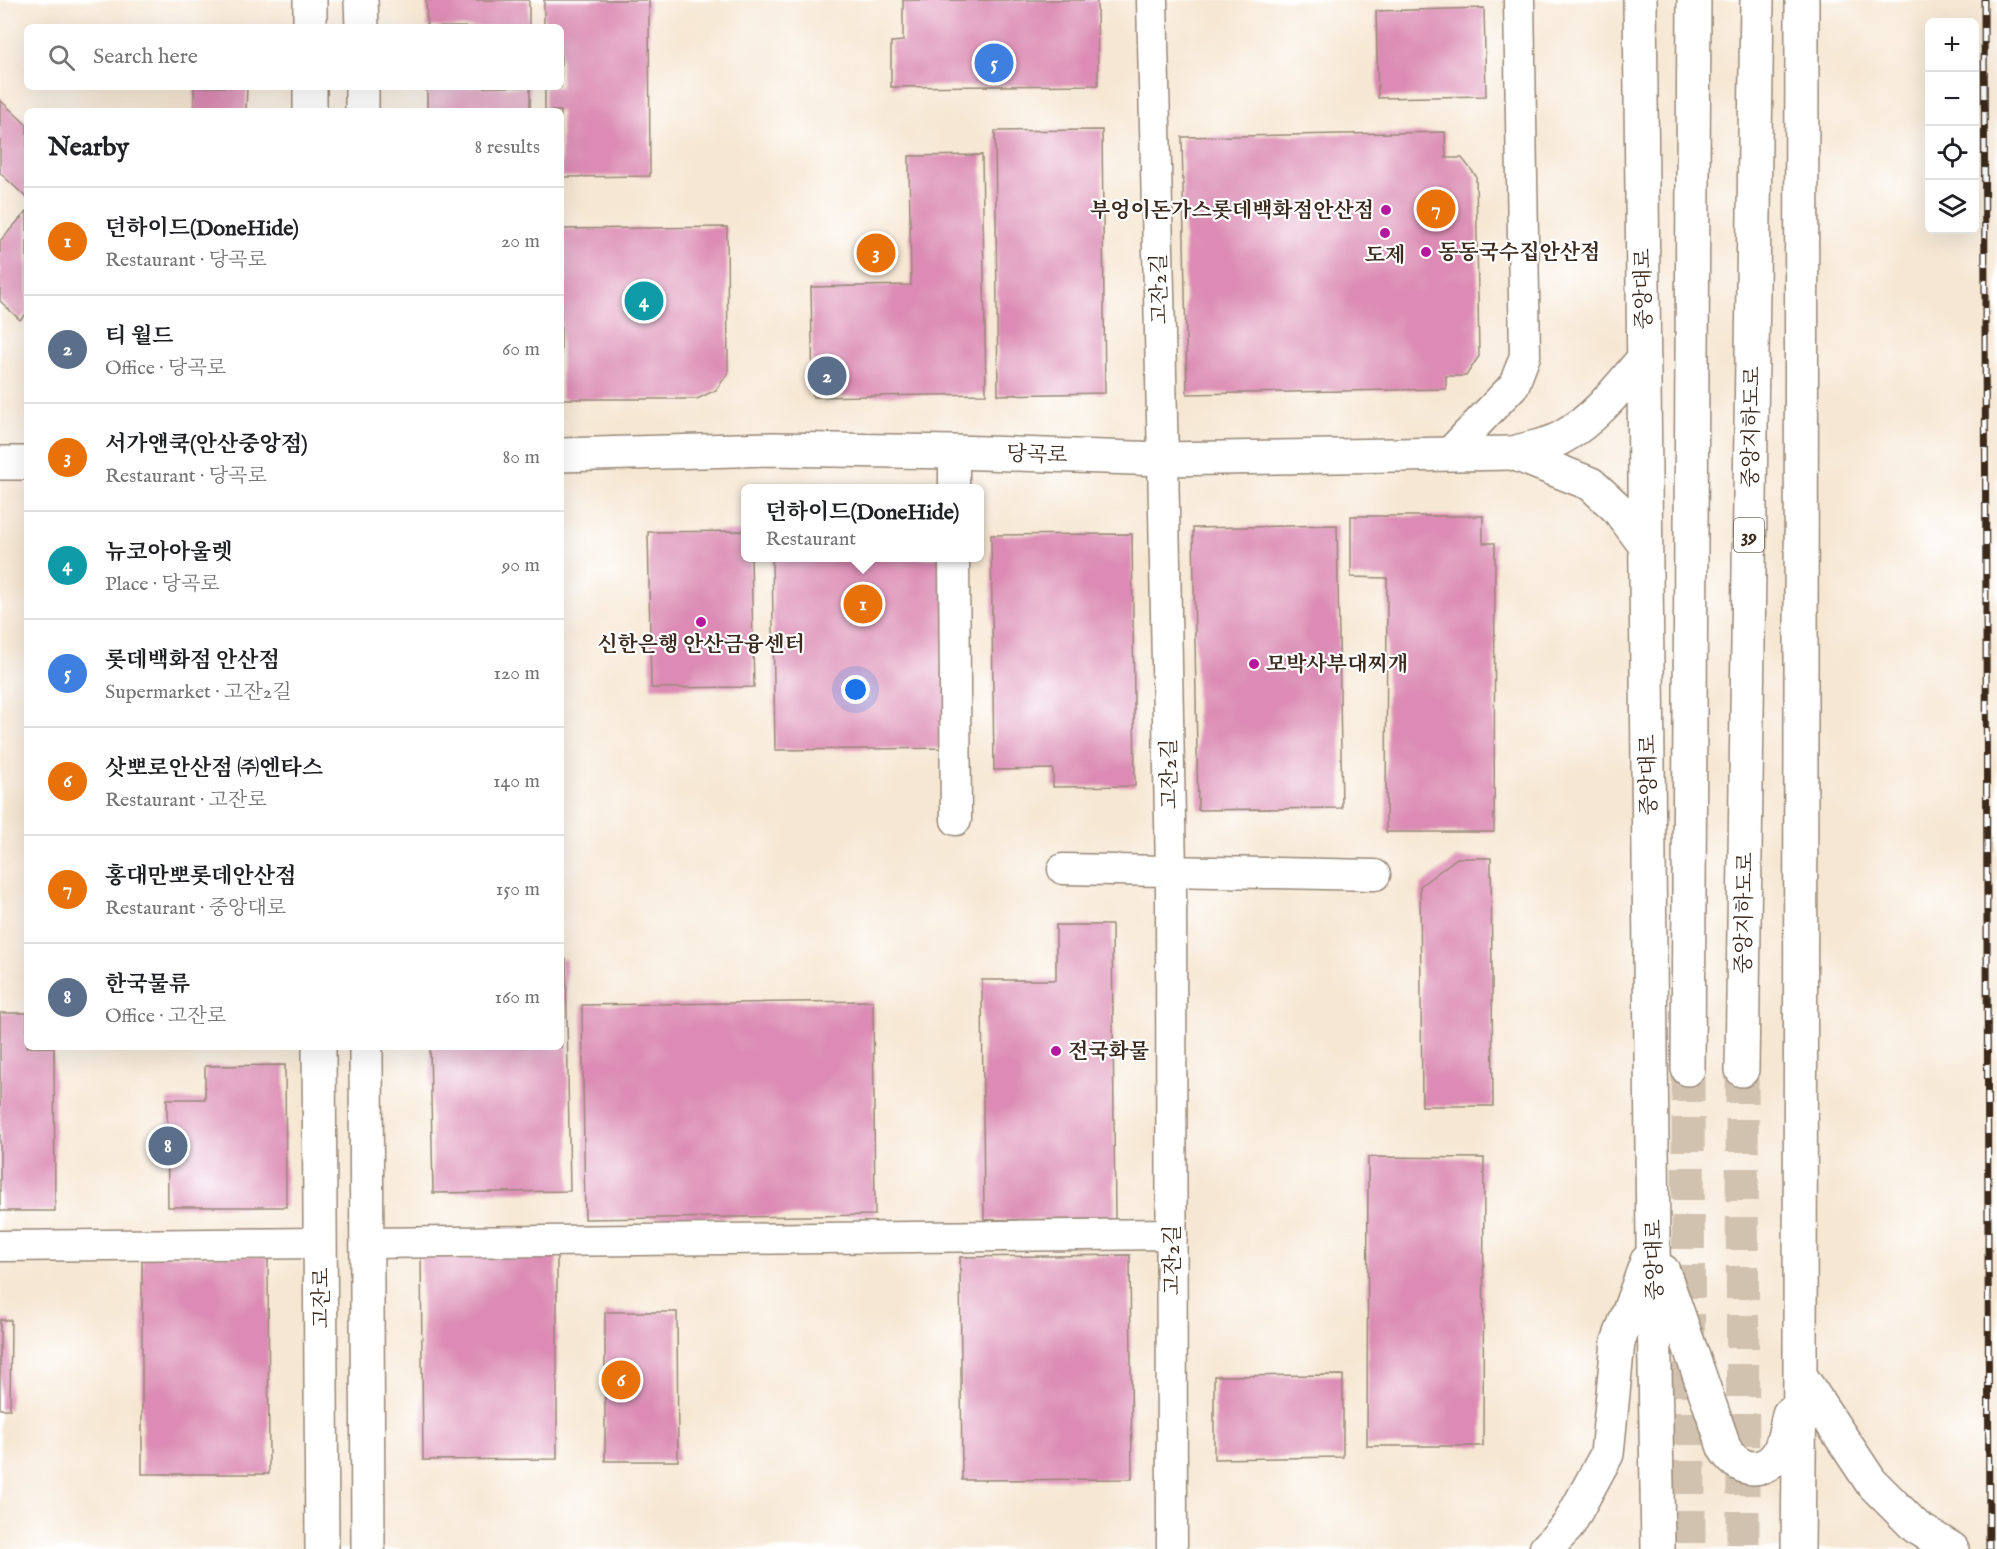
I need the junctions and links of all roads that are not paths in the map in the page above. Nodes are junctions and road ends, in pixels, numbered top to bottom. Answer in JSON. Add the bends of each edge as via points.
{"nodes":[{"id":1,"x":309,"y":0,"type":"edge"},
{"id":2,"x":362,"y":0,"type":"edge"},
{"id":3,"x":1152,"y":0,"type":"edge"},
{"id":4,"x":1519,"y":0,"type":"edge"},
{"id":5,"x":1640,"y":0,"type":"edge"},
{"id":6,"x":1694,"y":0,"type":"edge"},
{"id":7,"x":1757,"y":0,"type":"edge"},
{"id":8,"x":1802,"y":0,"type":"edge"},
{"id":9,"x":310,"y":24,"type":"edge"},
{"id":10,"x":362,"y":24,"type":"edge"},
{"id":11,"x":310,"y":90,"type":"edge"},
{"id":12,"x":362,"y":90,"type":"edge"},
{"id":13,"x":310,"y":108,"type":"edge"},
{"id":14,"x":362,"y":108,"type":"edge"},
{"id":15,"x":1644,"y":358,"type":"junction"},
{"id":16,"x":954,"y":452,"type":"junction"},
{"id":17,"x":1450,"y":452,"type":"junction"},
{"id":18,"x":1512,"y":453,"type":"junction"},
{"id":19,"x":564,"y":455,"type":"edge"},
{"id":20,"x":1163,"y":459,"type":"junction"},
{"id":21,"x":24,"y":463,"type":"edge"},
{"id":22,"x":0,"y":464,"type":"edge"},
{"id":23,"x":954,"y":484,"type":"edge"},
{"id":24,"x":1645,"y":545,"type":"junction"},
{"id":25,"x":954,"y":562,"type":"edge"},
{"id":26,"x":956,"y":820,"type":"dead end"},
{"id":27,"x":1063,"y":869,"type":"dead end"},
{"id":28,"x":1171,"y":872,"type":"junction"},
{"id":29,"x":1374,"y":875,"type":"dead end"},
{"id":30,"x":319,"y":1050,"type":"edge"},
{"id":31,"x":366,"y":1050,"type":"edge"},
{"id":32,"x":1688,"y":1069,"type":"tunnel mouth"},
{"id":33,"x":1742,"y":1070,"type":"tunnel mouth"},
{"id":34,"x":1172,"y":1234,"type":"junction"},
{"id":35,"x":1653,"y":1242,"type":"junction"},
{"id":36,"x":320,"y":1243,"type":"junction"},
{"id":37,"x":367,"y":1243,"type":"junction"},
{"id":38,"x":0,"y":1246,"type":"edge"},
{"id":39,"x":1800,"y":1375,"type":"junction"},
{"id":40,"x":322,"y":1549,"type":"edge"},
{"id":41,"x":368,"y":1549,"type":"edge"},
{"id":42,"x":1172,"y":1549,"type":"edge"},
{"id":43,"x":1546,"y":1549,"type":"edge"},
{"id":44,"x":1659,"y":1549,"type":"edge"},
{"id":45,"x":1798,"y":1549,"type":"edge"},
{"id":46,"x":1952,"y":1549,"type":"edge"}],
"edges":[{"from":1,"to":9,"type":"main road"},
{"from":2,"to":10,"type":"main road"},
{"from":3,"to":20,"type":"street","name":"고잔2길"},
{"from":4,"to":17,"type":"street","via":[[1525,356],[1514,385]]},
{"from":5,"to":15,"type":"main road","name":"중앙대로"},
{"from":6,"to":32,"type":"main road"},
{"from":7,"to":33,"type":"main road","name":"중앙지하도로","number":"39"},
{"from":8,"to":39,"type":"main road"},
{"from":11,"to":13,"type":"main road"},
{"from":12,"to":14,"type":"main road"},
{"from":15,"to":18,"type":"main road","via":[[1592,418],[1560,439]]},
{"from":15,"to":24,"type":"main road","name":"중앙대로"},
{"from":16,"to":19,"type":"main road","name":"당곡로","via":[[772,449]]},
{"from":16,"to":20,"type":"main road","name":"당곡로"},
{"from":16,"to":23,"type":"street"},
{"from":17,"to":18,"type":"main road","name":"당곡로"},
{"from":17,"to":20,"type":"main road","name":"당곡로"},
{"from":18,"to":24,"type":"main road","via":[[1591,484],[1618,509]]},
{"from":20,"to":28,"type":"street","name":"고잔2길"},
{"from":21,"to":22,"type":"main road"},
{"from":24,"to":35,"type":"main road","name":"중앙대로"},
{"from":25,"to":26,"type":"street"},
{"from":27,"to":28,"type":"street"},
{"from":28,"to":29,"type":"street"},
{"from":28,"to":34,"type":"street","name":"고잔2길"},
{"from":30,"to":36,"type":"main road","name":"고잔로"},
{"from":31,"to":37,"type":"main road"},
{"from":34,"to":37,"type":"street"},
{"from":34,"to":42,"type":"street","name":"고잔2길"},
{"from":35,"to":39,"type":"main road","via":[[1722,1444],[1734,1462],[1760,1466],[1779,1453]]},
{"from":35,"to":43,"type":"main road","via":[[1618,1342],[1607,1454],[1568,1526]]},
{"from":35,"to":44,"type":"main road","name":"중앙대로"},
{"from":36,"to":38,"type":"street"},
{"from":36,"to":40,"type":"main road","name":"고잔로"},
{"from":37,"to":41,"type":"main road"},
{"from":39,"to":45,"type":"main road"},
{"from":39,"to":46,"type":"main road","via":[[1871,1482],[1916,1527]]}]}
